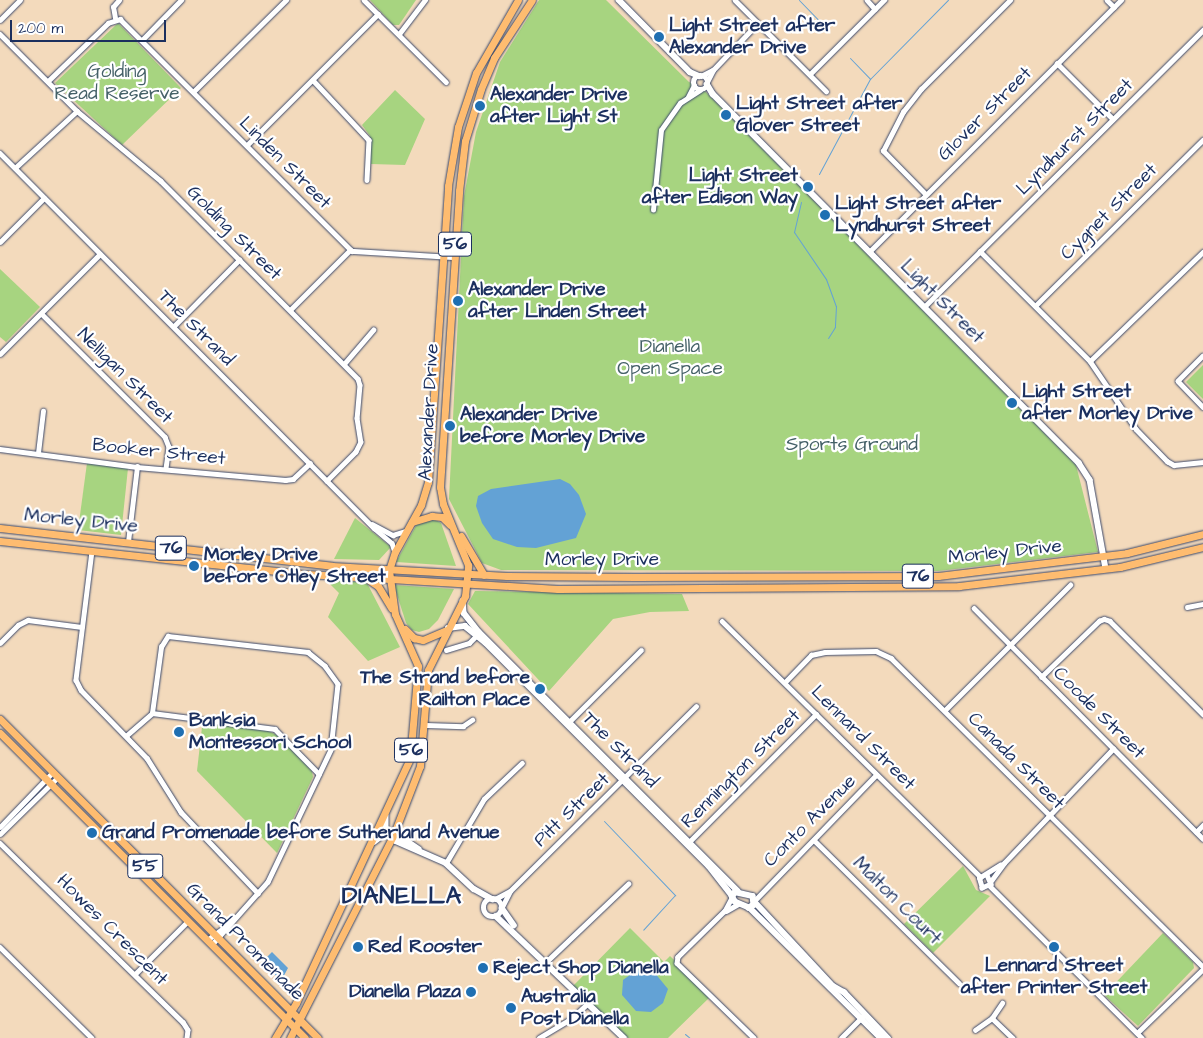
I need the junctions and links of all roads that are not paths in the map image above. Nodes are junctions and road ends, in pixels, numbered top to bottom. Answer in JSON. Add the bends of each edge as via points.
{"nodes":[{"id":1,"x":20,"y":0,"type":"edge"},
{"id":2,"x":119,"y":0,"type":"edge"},
{"id":3,"x":182,"y":0,"type":"edge"},
{"id":4,"x":286,"y":0,"type":"edge"},
{"id":5,"x":364,"y":0,"type":"edge"},
{"id":6,"x":425,"y":0,"type":"edge"},
{"id":7,"x":518,"y":0,"type":"edge"},
{"id":8,"x":532,"y":0,"type":"edge"},
{"id":9,"x":619,"y":0,"type":"edge"},
{"id":10,"x":735,"y":0,"type":"edge"},
{"id":11,"x":867,"y":0,"type":"edge"},
{"id":12,"x":884,"y":0,"type":"edge"},
{"id":13,"x":1010,"y":0,"type":"edge"},
{"id":14,"x":1107,"y":0,"type":"edge"},
{"id":15,"x":1121,"y":0,"type":"edge"},
{"id":16,"x":1114,"y":7,"type":"junction"},
{"id":17,"x":875,"y":8,"type":"junction"},
{"id":18,"x":378,"y":14,"type":"junction"},
{"id":19,"x":115,"y":18,"type":"junction"},
{"id":20,"x":0,"y":20,"type":"edge"},
{"id":21,"x":758,"y":24,"type":"junction"},
{"id":22,"x":1203,"y":30,"type":"edge"},
{"id":23,"x":0,"y":34,"type":"edge"},
{"id":24,"x":399,"y":34,"type":"junction"},
{"id":25,"x":142,"y":40,"type":"junction"},
{"id":26,"x":1057,"y":63,"type":"junction"},
{"id":27,"x":713,"y":70,"type":"junction"},
{"id":28,"x":690,"y":72,"type":"junction"},
{"id":29,"x":810,"y":74,"type":"junction"},
{"id":30,"x":700,"y":76,"type":"junction"},
{"id":31,"x":313,"y":80,"type":"junction"},
{"id":32,"x":48,"y":81,"type":"junction"},
{"id":33,"x":446,"y":82,"type":"dead end"},
{"id":34,"x":694,"y":84,"type":"junction"},
{"id":35,"x":704,"y":86,"type":"junction"},
{"id":36,"x":826,"y":91,"type":"dead end"},
{"id":37,"x":193,"y":92,"type":"junction"},
{"id":38,"x":688,"y":97,"type":"junction"},
{"id":39,"x":77,"y":111,"type":"junction"},
{"id":40,"x":1113,"y":119,"type":"junction"},
{"id":41,"x":1203,"y":140,"type":"edge"},
{"id":42,"x":247,"y":145,"type":"junction"},
{"id":43,"x":0,"y":153,"type":"edge"},
{"id":44,"x":15,"y":168,"type":"junction"},
{"id":45,"x":368,"y":180,"type":"dead end"},
{"id":46,"x":925,"y":194,"type":"junction"},
{"id":47,"x":44,"y":198,"type":"junction"},
{"id":48,"x":653,"y":210,"type":"dead end"},
{"id":49,"x":0,"y":242,"type":"edge"},
{"id":50,"x":350,"y":250,"type":"junction"},
{"id":51,"x":870,"y":251,"type":"junction"},
{"id":52,"x":980,"y":251,"type":"junction"},
{"id":53,"x":1203,"y":252,"type":"edge"},
{"id":54,"x":100,"y":254,"type":"junction"},
{"id":55,"x":443,"y":257,"type":"junction"},
{"id":56,"x":454,"y":258,"type":"junction"},
{"id":57,"x":239,"y":260,"type":"junction"},
{"id":58,"x":925,"y":306,"type":"junction"},
{"id":59,"x":1035,"y":306,"type":"junction"},
{"id":60,"x":290,"y":310,"type":"junction"},
{"id":61,"x":42,"y":314,"type":"junction"},
{"id":62,"x":174,"y":326,"type":"junction"},
{"id":63,"x":373,"y":330,"type":"dead end"},
{"id":64,"x":0,"y":354,"type":"edge"},
{"id":65,"x":1203,"y":356,"type":"edge"},
{"id":66,"x":1090,"y":361,"type":"junction"},
{"id":67,"x":344,"y":364,"type":"junction"},
{"id":68,"x":1203,"y":407,"type":"edge"},
{"id":69,"x":43,"y":411,"type":"dead end"},
{"id":70,"x":0,"y":449,"type":"edge"},
{"id":71,"x":38,"y":453,"type":"junction"},
{"id":72,"x":1203,"y":462,"type":"edge"},
{"id":73,"x":310,"y":464,"type":"junction"},
{"id":74,"x":137,"y":466,"type":"junction"},
{"id":75,"x":166,"y":469,"type":"junction"},
{"id":76,"x":327,"y":481,"type":"junction"},
{"id":77,"x":412,"y":522,"type":"junction"},
{"id":78,"x":370,"y":524,"type":"junction"},
{"id":79,"x":0,"y":528,"type":"edge"},
{"id":80,"x":455,"y":529,"type":"junction"},
{"id":81,"x":406,"y":531,"type":"junction"},
{"id":82,"x":47,"y":534,"type":"junction"},
{"id":83,"x":1203,"y":534,"type":"edge"},
{"id":84,"x":0,"y":541,"type":"edge"},
{"id":85,"x":128,"y":542,"type":"junction"},
{"id":86,"x":46,"y":546,"type":"junction"},
{"id":87,"x":1203,"y":547,"type":"edge"},
{"id":88,"x":92,"y":551,"type":"junction"},
{"id":89,"x":395,"y":552,"type":"junction"},
{"id":90,"x":1103,"y":557,"type":"junction"},
{"id":91,"x":1106,"y":569,"type":"junction"},
{"id":92,"x":389,"y":570,"type":"junction"},
{"id":93,"x":468,"y":574,"type":"junction"},
{"id":94,"x":484,"y":574,"type":"junction"},
{"id":95,"x":366,"y":578,"type":"junction"},
{"id":96,"x":389,"y":579,"type":"junction"},
{"id":97,"x":467,"y":585,"type":"junction"},
{"id":98,"x":1070,"y":585,"type":"dead end"},
{"id":99,"x":464,"y":601,"type":"junction"},
{"id":100,"x":1203,"y":604,"type":"edge"},
{"id":101,"x":1187,"y":607,"type":"dead end"},
{"id":102,"x":974,"y":608,"type":"dead end"},
{"id":103,"x":396,"y":614,"type":"junction"},
{"id":104,"x":722,"y":621,"type":"dead end"},
{"id":105,"x":399,"y":622,"type":"junction"},
{"id":106,"x":82,"y":627,"type":"junction"},
{"id":107,"x":448,"y":628,"type":"junction"},
{"id":108,"x":478,"y":634,"type":"junction"},
{"id":109,"x":0,"y":643,"type":"edge"},
{"id":110,"x":1009,"y":646,"type":"junction"},
{"id":111,"x":446,"y":650,"type":"dead end"},
{"id":112,"x":641,"y":650,"type":"dead end"},
{"id":113,"x":1041,"y":677,"type":"junction"},
{"id":114,"x":786,"y":681,"type":"junction"},
{"id":115,"x":696,"y":706,"type":"dead end"},
{"id":116,"x":944,"y":710,"type":"junction"},
{"id":117,"x":152,"y":713,"type":"junction"},
{"id":118,"x":816,"y":714,"type":"junction"},
{"id":119,"x":1203,"y":714,"type":"edge"},
{"id":120,"x":0,"y":719,"type":"edge"},
{"id":121,"x":472,"y":720,"type":"dead end"},
{"id":122,"x":568,"y":722,"type":"junction"},
{"id":123,"x":426,"y":725,"type":"junction"},
{"id":124,"x":0,"y":733,"type":"edge"},
{"id":125,"x":126,"y":736,"type":"junction"},
{"id":126,"x":1113,"y":749,"type":"junction"},
{"id":127,"x":522,"y":763,"type":"dead end"},
{"id":128,"x":319,"y":774,"type":"junction"},
{"id":129,"x":55,"y":775,"type":"junction"},
{"id":130,"x":876,"y":775,"type":"junction"},
{"id":131,"x":625,"y":779,"type":"junction"},
{"id":132,"x":48,"y":781,"type":"junction"},
{"id":133,"x":25,"y":804,"type":"junction"},
{"id":134,"x":1049,"y":815,"type":"junction"},
{"id":135,"x":386,"y":816,"type":"junction"},
{"id":136,"x":1203,"y":825,"type":"edge"},
{"id":137,"x":0,"y":827,"type":"edge"},
{"id":138,"x":107,"y":828,"type":"junction"},
{"id":139,"x":1196,"y":832,"type":"junction"},
{"id":140,"x":101,"y":834,"type":"junction"},
{"id":141,"x":0,"y":835,"type":"edge"},
{"id":142,"x":393,"y":836,"type":"junction"},
{"id":143,"x":1203,"y":839,"type":"edge"},
{"id":144,"x":814,"y":840,"type":"junction"},
{"id":145,"x":374,"y":842,"type":"junction"},
{"id":146,"x":0,"y":843,"type":"edge"},
{"id":147,"x":689,"y":843,"type":"junction"},
{"id":148,"x":8,"y":847,"type":"junction"},
{"id":149,"x":1004,"y":862,"type":"junction"},
{"id":150,"x":446,"y":864,"type":"junction"},
{"id":151,"x":986,"y":876,"type":"junction"},
{"id":152,"x":981,"y":877,"type":"junction"},
{"id":153,"x":991,"y":883,"type":"junction"},
{"id":154,"x":628,"y":884,"type":"dead end"},
{"id":155,"x":765,"y":888,"type":"junction"},
{"id":156,"x":474,"y":889,"type":"junction"},
{"id":157,"x":510,"y":891,"type":"junction"},
{"id":158,"x":258,"y":893,"type":"junction"},
{"id":159,"x":734,"y":895,"type":"junction"},
{"id":160,"x":750,"y":896,"type":"junction"},
{"id":161,"x":494,"y":899,"type":"junction"},
{"id":162,"x":755,"y":901,"type":"junction"},
{"id":163,"x":738,"y":904,"type":"junction"},
{"id":164,"x":485,"y":907,"type":"junction"},
{"id":165,"x":502,"y":908,"type":"junction"},
{"id":166,"x":750,"y":908,"type":"junction"},
{"id":167,"x":724,"y":911,"type":"junction"},
{"id":168,"x":496,"y":916,"type":"junction"},
{"id":169,"x":188,"y":921,"type":"junction"},
{"id":170,"x":521,"y":935,"type":"junction"},
{"id":171,"x":216,"y":936,"type":"junction"},
{"id":172,"x":210,"y":943,"type":"junction"},
{"id":173,"x":0,"y":947,"type":"edge"},
{"id":174,"x":547,"y":962,"type":"junction"},
{"id":175,"x":1203,"y":968,"type":"edge"},
{"id":176,"x":135,"y":974,"type":"junction"},
{"id":177,"x":959,"y":983,"type":"dead end"},
{"id":178,"x":588,"y":1003,"type":"junction"},
{"id":179,"x":1002,"y":1003,"type":"dead end"},
{"id":180,"x":291,"y":1011,"type":"junction"},
{"id":181,"x":863,"y":1017,"type":"junction"},
{"id":182,"x":992,"y":1018,"type":"junction"},
{"id":183,"x":286,"y":1020,"type":"junction"},
{"id":184,"x":300,"y":1020,"type":"junction"},
{"id":185,"x":295,"y":1029,"type":"junction"},
{"id":186,"x":975,"y":1030,"type":"dead end"},
{"id":187,"x":1138,"y":1033,"type":"junction"},
{"id":188,"x":92,"y":1038,"type":"edge"},
{"id":189,"x":187,"y":1038,"type":"edge"},
{"id":190,"x":276,"y":1038,"type":"edge"},
{"id":191,"x":290,"y":1038,"type":"edge"},
{"id":192,"x":305,"y":1038,"type":"edge"},
{"id":193,"x":318,"y":1038,"type":"edge"},
{"id":194,"x":539,"y":1038,"type":"edge"},
{"id":195,"x":624,"y":1038,"type":"edge"},
{"id":196,"x":754,"y":1038,"type":"edge"},
{"id":197,"x":841,"y":1038,"type":"edge"},
{"id":198,"x":881,"y":1038,"type":"edge"},
{"id":199,"x":888,"y":1038,"type":"edge"},
{"id":200,"x":1013,"y":1038,"type":"edge"},
{"id":201,"x":1142,"y":1038,"type":"edge"}],
"edges":[{"from":1,"to":20,"type":"street"},
{"from":2,"to":19,"type":"street","via":[[114,7]]},
{"from":3,"to":25,"type":"street"},
{"from":4,"to":37,"type":"street"},
{"from":5,"to":18,"type":"street"},
{"from":6,"to":24,"type":"street"},
{"from":7,"to":55,"type":"main road","name":"Alexander Drive","number":"56","via":[[480,64],[462,111],[450,167]]},
{"from":8,"to":56,"type":"main road","name":"Alexander Drive","number":"56","via":[[494,58],[469,126],[462,160]]},
{"from":9,"to":28,"type":"street"},
{"from":10,"to":21,"type":"street"},
{"from":11,"to":17,"type":"street"},
{"from":12,"to":17,"type":"street"},
{"from":13,"to":46,"type":"street","via":[[921,89],[903,112],[883,151]]},
{"from":14,"to":16,"type":"street"},
{"from":15,"to":16,"type":"street","name":"Glover Street"},
{"from":16,"to":26,"type":"street","name":"Glover Street"},
{"from":17,"to":29,"type":"street"},
{"from":18,"to":24,"type":"street"},
{"from":18,"to":31,"type":"street"},
{"from":19,"to":25,"type":"street","name":"Linden Street"},
{"from":19,"to":32,"type":"street"},
{"from":21,"to":27,"type":"street"},
{"from":21,"to":29,"type":"street"},
{"from":22,"to":40,"type":"street","name":"Lyndhurst Street"},
{"from":23,"to":32,"type":"street","name":"Golding Street"},
{"from":24,"to":33,"type":"street"},
{"from":25,"to":37,"type":"street","name":"Linden Street"},
{"from":26,"to":40,"type":"street"},
{"from":26,"to":46,"type":"street","name":"Glover Street"},
{"from":27,"to":30,"type":"street"},
{"from":27,"to":35,"type":"street"},
{"from":28,"to":30,"type":"street"},
{"from":28,"to":34,"type":"street"},
{"from":29,"to":36,"type":"street"},
{"from":30,"to":34,"type":"street"},
{"from":30,"to":35,"type":"street"},
{"from":31,"to":42,"type":"street"},
{"from":31,"to":45,"type":"street","via":[[369,140]]},
{"from":32,"to":39,"type":"street","name":"Golding Street"},
{"from":34,"to":35,"type":"street"},
{"from":34,"to":38,"type":"street"},
{"from":35,"to":38,"type":"street"},
{"from":35,"to":51,"type":"street","name":"Light Street"},
{"from":37,"to":42,"type":"street","name":"Linden Street"},
{"from":38,"to":48,"type":"street","via":[[661,130]]},
{"from":39,"to":44,"type":"street"},
{"from":39,"to":57,"type":"street","name":"Golding Street","via":[[161,181]]},
{"from":40,"to":52,"type":"street","name":"Lyndhurst Street"},
{"from":41,"to":59,"type":"street","name":"Cygnet Street"},
{"from":42,"to":50,"type":"street","name":"Linden Street"},
{"from":43,"to":44,"type":"street","name":"The Strand"},
{"from":44,"to":47,"type":"street","name":"The Strand"},
{"from":46,"to":51,"type":"street","name":"Glover Street"},
{"from":47,"to":49,"type":"street"},
{"from":47,"to":54,"type":"street","name":"The Strand"},
{"from":50,"to":55,"type":"street"},
{"from":50,"to":60,"type":"street"},
{"from":51,"to":58,"type":"street","name":"Light Street"},
{"from":52,"to":58,"type":"street","name":"Lyndhurst Street"},
{"from":52,"to":59,"type":"street"},
{"from":53,"to":66,"type":"street"},
{"from":54,"to":61,"type":"street"},
{"from":54,"to":62,"type":"street","name":"The Strand"},
{"from":55,"to":56,"type":"street"},
{"from":55,"to":77,"type":"main road","name":"Alexander Drive","number":"56","via":[[428,482]]},
{"from":56,"to":80,"type":"main road","name":"Alexander Drive","number":"56","via":[[440,478],[443,504]]},
{"from":57,"to":60,"type":"street","name":"Golding Street"},
{"from":57,"to":62,"type":"street"},
{"from":58,"to":90,"type":"street","name":"Light Street","via":[[1083,467],[1090,480]]},
{"from":59,"to":66,"type":"street"},
{"from":60,"to":67,"type":"street","name":"Golding Street"},
{"from":61,"to":64,"type":"street"},
{"from":61,"to":75,"type":"street","name":"Nelligan Street","via":[[165,437],[169,447]]},
{"from":62,"to":73,"type":"street","name":"The Strand"},
{"from":63,"to":67,"type":"street"},
{"from":65,"to":68,"type":"street","via":[[1178,381]]},
{"from":66,"to":72,"type":"street","via":[[1136,428],[1167,461],[1174,465]]},
{"from":67,"to":76,"type":"street","name":"Golding Street","via":[[360,386],[358,418],[361,442],[356,452]]},
{"from":69,"to":71,"type":"street"},
{"from":70,"to":71,"type":"street","name":"Booker Street"},
{"from":71,"to":74,"type":"street","name":"Booker Street"},
{"from":73,"to":75,"type":"street","name":"Booker Street","via":[[293,479],[285,480]]},
{"from":73,"to":76,"type":"street","name":"The Strand"},
{"from":74,"to":75,"type":"street","name":"Booker Street"},
{"from":74,"to":85,"type":"street"},
{"from":76,"to":78,"type":"street","name":"The Strand"},
{"from":77,"to":80,"type":"main road","number":"56","via":[[435,516]]},
{"from":77,"to":81,"type":"main road","name":"Alexander Drive","number":"56"},
{"from":78,"to":81,"type":"street","name":"The Strand","via":[[393,535]]},
{"from":78,"to":89,"type":"street","name":"The Strand","via":[[392,543]]},
{"from":79,"to":82,"type":"main road","name":"Morley Drive","number":"76"},
{"from":80,"to":93,"type":"main road","name":"Alexander Drive","number":"56"},
{"from":80,"to":94,"type":"main road","number":"56"},
{"from":81,"to":89,"type":"main road","name":"Alexander Drive","number":"56"},
{"from":82,"to":85,"type":"main road","name":"Morley Drive","number":"76"},
{"from":82,"to":86,"type":"main road"},
{"from":83,"to":90,"type":"main road","name":"Morley Drive","number":"76"},
{"from":84,"to":86,"type":"main road","name":"Morley Drive","number":"76"},
{"from":85,"to":92,"type":"main road","name":"Morley Drive","number":"76"},
{"from":86,"to":88,"type":"main road","name":"Morley Drive","number":"76"},
{"from":87,"to":91,"type":"main road","name":"Morley Drive","number":"76"},
{"from":88,"to":95,"type":"main road","name":"Morley Drive","number":"76"},
{"from":88,"to":106,"type":"street"},
{"from":89,"to":92,"type":"main road","name":"Alexander Drive","number":"56"},
{"from":90,"to":91,"type":"street","name":"Light Street"},
{"from":90,"to":94,"type":"main road","name":"Morley Drive","number":"76","via":[[938,576]]},
{"from":91,"to":97,"type":"main road","name":"Morley Drive","number":"76","via":[[932,588],[558,589]]},
{"from":92,"to":93,"type":"main road","name":"Morley Drive","number":"76"},
{"from":92,"to":96,"type":"main road","name":"Alexander Drive","number":"56"},
{"from":93,"to":94,"type":"main road","name":"Morley Drive","number":"76"},
{"from":93,"to":97,"type":"main road","name":"Alexander Drive","number":"56"},
{"from":95,"to":96,"type":"main road","name":"Morley Drive","number":"76"},
{"from":95,"to":103,"type":"main road","via":[[378,586]]},
{"from":96,"to":97,"type":"main road","name":"Morley Drive","number":"76"},
{"from":96,"to":103,"type":"main road","name":"Alexander Drive","number":"56"},
{"from":97,"to":99,"type":"main road","name":"Alexander Drive","number":"56"},
{"from":98,"to":110,"type":"street"},
{"from":99,"to":107,"type":"main road","name":"Alexander Drive","number":"56"},
{"from":99,"to":108,"type":"street","name":"The Strand","via":[[464,613]]},
{"from":100,"to":101,"type":"street"},
{"from":102,"to":110,"type":"street","name":"Coode Street"},
{"from":103,"to":105,"type":"main road","name":"Alexander Drive","number":"56"},
{"from":104,"to":114,"type":"street","name":"Lennard Street"},
{"from":105,"to":107,"type":"main road","number":"56","via":[[414,638],[423,640]]},
{"from":105,"to":135,"type":"main road","name":"Alexander Drive","number":"56","via":[[418,666],[413,735],[405,774]]},
{"from":106,"to":109,"type":"street","via":[[28,620]]},
{"from":106,"to":125,"type":"street","via":[[76,680],[81,690]]},
{"from":107,"to":108,"type":"street","name":"The Strand","via":[[463,625]]},
{"from":107,"to":123,"type":"main road","name":"Alexander Drive","number":"56","via":[[428,670]]},
{"from":108,"to":111,"type":"street","via":[[469,643]]},
{"from":108,"to":122,"type":"street","name":"The Strand"},
{"from":110,"to":113,"type":"street","name":"Coode Street"},
{"from":110,"to":116,"type":"street"},
{"from":112,"to":122,"type":"street"},
{"from":113,"to":119,"type":"street","via":[[1099,620],[1110,620]]},
{"from":113,"to":126,"type":"street","name":"Coode Street"},
{"from":114,"to":116,"type":"street","name":"Canada Street","via":[[811,655],[876,651],[891,658]]},
{"from":114,"to":118,"type":"street","name":"Lennard Street"},
{"from":115,"to":131,"type":"street","name":"Pitt Street"},
{"from":116,"to":134,"type":"street","name":"Canada Street"},
{"from":117,"to":125,"type":"street"},
{"from":117,"to":128,"type":"street","via":[[275,729]]},
{"from":117,"to":128,"type":"street","via":[[161,646],[168,636],[308,652],[325,666],[338,684],[331,750]]},
{"from":118,"to":130,"type":"street","name":"Lennard Street"},
{"from":118,"to":147,"type":"street","name":"Rennington Street"},
{"from":120,"to":129,"type":"main road","name":"Grand Promenade","number":"55"},
{"from":121,"to":123,"type":"street","via":[[463,726]]},
{"from":122,"to":131,"type":"street","name":"The Strand"},
{"from":123,"to":142,"type":"main road","name":"Alexander Drive","number":"56","via":[[420,766]]},
{"from":124,"to":132,"type":"main road","name":"Grand Promenade","number":"55"},
{"from":125,"to":158,"type":"street","via":[[147,758],[181,812]]},
{"from":126,"to":134,"type":"street"},
{"from":126,"to":139,"type":"street","name":"Coode Street"},
{"from":127,"to":150,"type":"street","via":[[484,799]]},
{"from":128,"to":158,"type":"street","via":[[268,882]]},
{"from":129,"to":132,"type":"street"},
{"from":129,"to":138,"type":"main road","name":"Grand Promenade","number":"55"},
{"from":130,"to":144,"type":"street","name":"Conto Avenue"},
{"from":130,"to":152,"type":"street","name":"Lennard Street"},
{"from":131,"to":147,"type":"street","name":"The Strand"},
{"from":131,"to":157,"type":"street","name":"Pitt Street"},
{"from":132,"to":133,"type":"street"},
{"from":132,"to":140,"type":"main road","name":"Grand Promenade","number":"55"},
{"from":133,"to":137,"type":"street"},
{"from":133,"to":141,"type":"street"},
{"from":134,"to":149,"type":"street"},
{"from":134,"to":175,"type":"street","name":"Canada Street"},
{"from":135,"to":142,"type":"street","via":[[386,828]]},
{"from":135,"to":145,"type":"main road","name":"Alexander Drive","number":"56"},
{"from":136,"to":139,"type":"street"},
{"from":138,"to":140,"type":"main road"},
{"from":138,"to":171,"type":"main road","name":"Grand Promenade","number":"55"},
{"from":139,"to":143,"type":"street","name":"Coode Street"},
{"from":140,"to":169,"type":"main road","name":"Grand Promenade","number":"55"},
{"from":141,"to":148,"type":"street","name":"Howes Crescent"},
{"from":142,"to":145,"type":"street","via":[[383,835]]},
{"from":142,"to":150,"type":"street","via":[[396,841]]},
{"from":142,"to":184,"type":"main road","name":"Alexander Drive","number":"56"},
{"from":144,"to":155,"type":"street","name":"Conto Avenue"},
{"from":144,"to":177,"type":"street","name":"Malton Court"},
{"from":145,"to":180,"type":"main road","name":"Alexander Drive","number":"56"},
{"from":146,"to":148,"type":"street","name":"Howes Crescent"},
{"from":147,"to":159,"type":"street","name":"The Strand"},
{"from":148,"to":176,"type":"street","name":"Howes Crescent"},
{"from":149,"to":151,"type":"street"},
{"from":149,"to":153,"type":"street"},
{"from":150,"to":156,"type":"street"},
{"from":151,"to":152,"type":"street"},
{"from":151,"to":153,"type":"street"},
{"from":152,"to":153,"type":"street","name":"Lennard Street","via":[[980,887]]},
{"from":153,"to":187,"type":"street"},
{"from":154,"to":174,"type":"street"},
{"from":155,"to":160,"type":"street","name":"Conto Avenue"},
{"from":155,"to":162,"type":"street","name":"Conto Avenue"},
{"from":156,"to":161,"type":"street"},
{"from":156,"to":164,"type":"street"},
{"from":157,"to":161,"type":"street","name":"Pitt Street"},
{"from":157,"to":165,"type":"street","name":"Pitt Street"},
{"from":158,"to":171,"type":"street"},
{"from":159,"to":160,"type":"street"},
{"from":159,"to":163,"type":"street","name":"The Strand"},
{"from":159,"to":167,"type":"street"},
{"from":160,"to":162,"type":"street"},
{"from":161,"to":164,"type":"street"},
{"from":161,"to":165,"type":"street"},
{"from":162,"to":166,"type":"street"},
{"from":162,"to":181,"type":"street"},
{"from":163,"to":166,"type":"street"},
{"from":163,"to":167,"type":"street"},
{"from":164,"to":168,"type":"street","via":[[487,914]]},
{"from":165,"to":168,"type":"street"},
{"from":165,"to":170,"type":"street"},
{"from":166,"to":181,"type":"street"},
{"from":167,"to":196,"type":"street","via":[[678,957],[677,963]]},
{"from":168,"to":170,"type":"street"},
{"from":169,"to":172,"type":"main road","name":"Grand Promenade","number":"55"},
{"from":169,"to":176,"type":"street"},
{"from":170,"to":174,"type":"street"},
{"from":171,"to":172,"type":"street"},
{"from":171,"to":172,"type":"street"},
{"from":171,"to":180,"type":"main road","name":"Grand Promenade","number":"55"},
{"from":172,"to":183,"type":"main road","name":"Grand Promenade","number":"55"},
{"from":173,"to":188,"type":"street"},
{"from":174,"to":178,"type":"street"},
{"from":175,"to":187,"type":"street"},
{"from":176,"to":189,"type":"street","name":"Howes Crescent","via":[[183,1022],[188,1030]]},
{"from":178,"to":194,"type":"street","via":[[571,1019]]},
{"from":178,"to":195,"type":"street"},
{"from":179,"to":182,"type":"street"},
{"from":180,"to":183,"type":"main road","name":"Alexander Drive","number":"56"},
{"from":180,"to":184,"type":"main road","name":"Grand Promenade","number":"55"},
{"from":181,"to":197,"type":"street"},
{"from":181,"to":198,"type":"street"},
{"from":181,"to":199,"type":"street"},
{"from":182,"to":186,"type":"street"},
{"from":182,"to":200,"type":"street"},
{"from":183,"to":185,"type":"main road","name":"Grand Promenade","number":"55"},
{"from":183,"to":190,"type":"main road","name":"Alexander Drive","number":"56"},
{"from":184,"to":185,"type":"main road","name":"Alexander Drive","number":"56"},
{"from":184,"to":193,"type":"main road","name":"Grand Promenade","number":"55"},
{"from":185,"to":191,"type":"main road","name":"Alexander Drive","number":"56"},
{"from":185,"to":192,"type":"main road","name":"Grand Promenade","number":"55"},
{"from":187,"to":201,"type":"street"}]}
